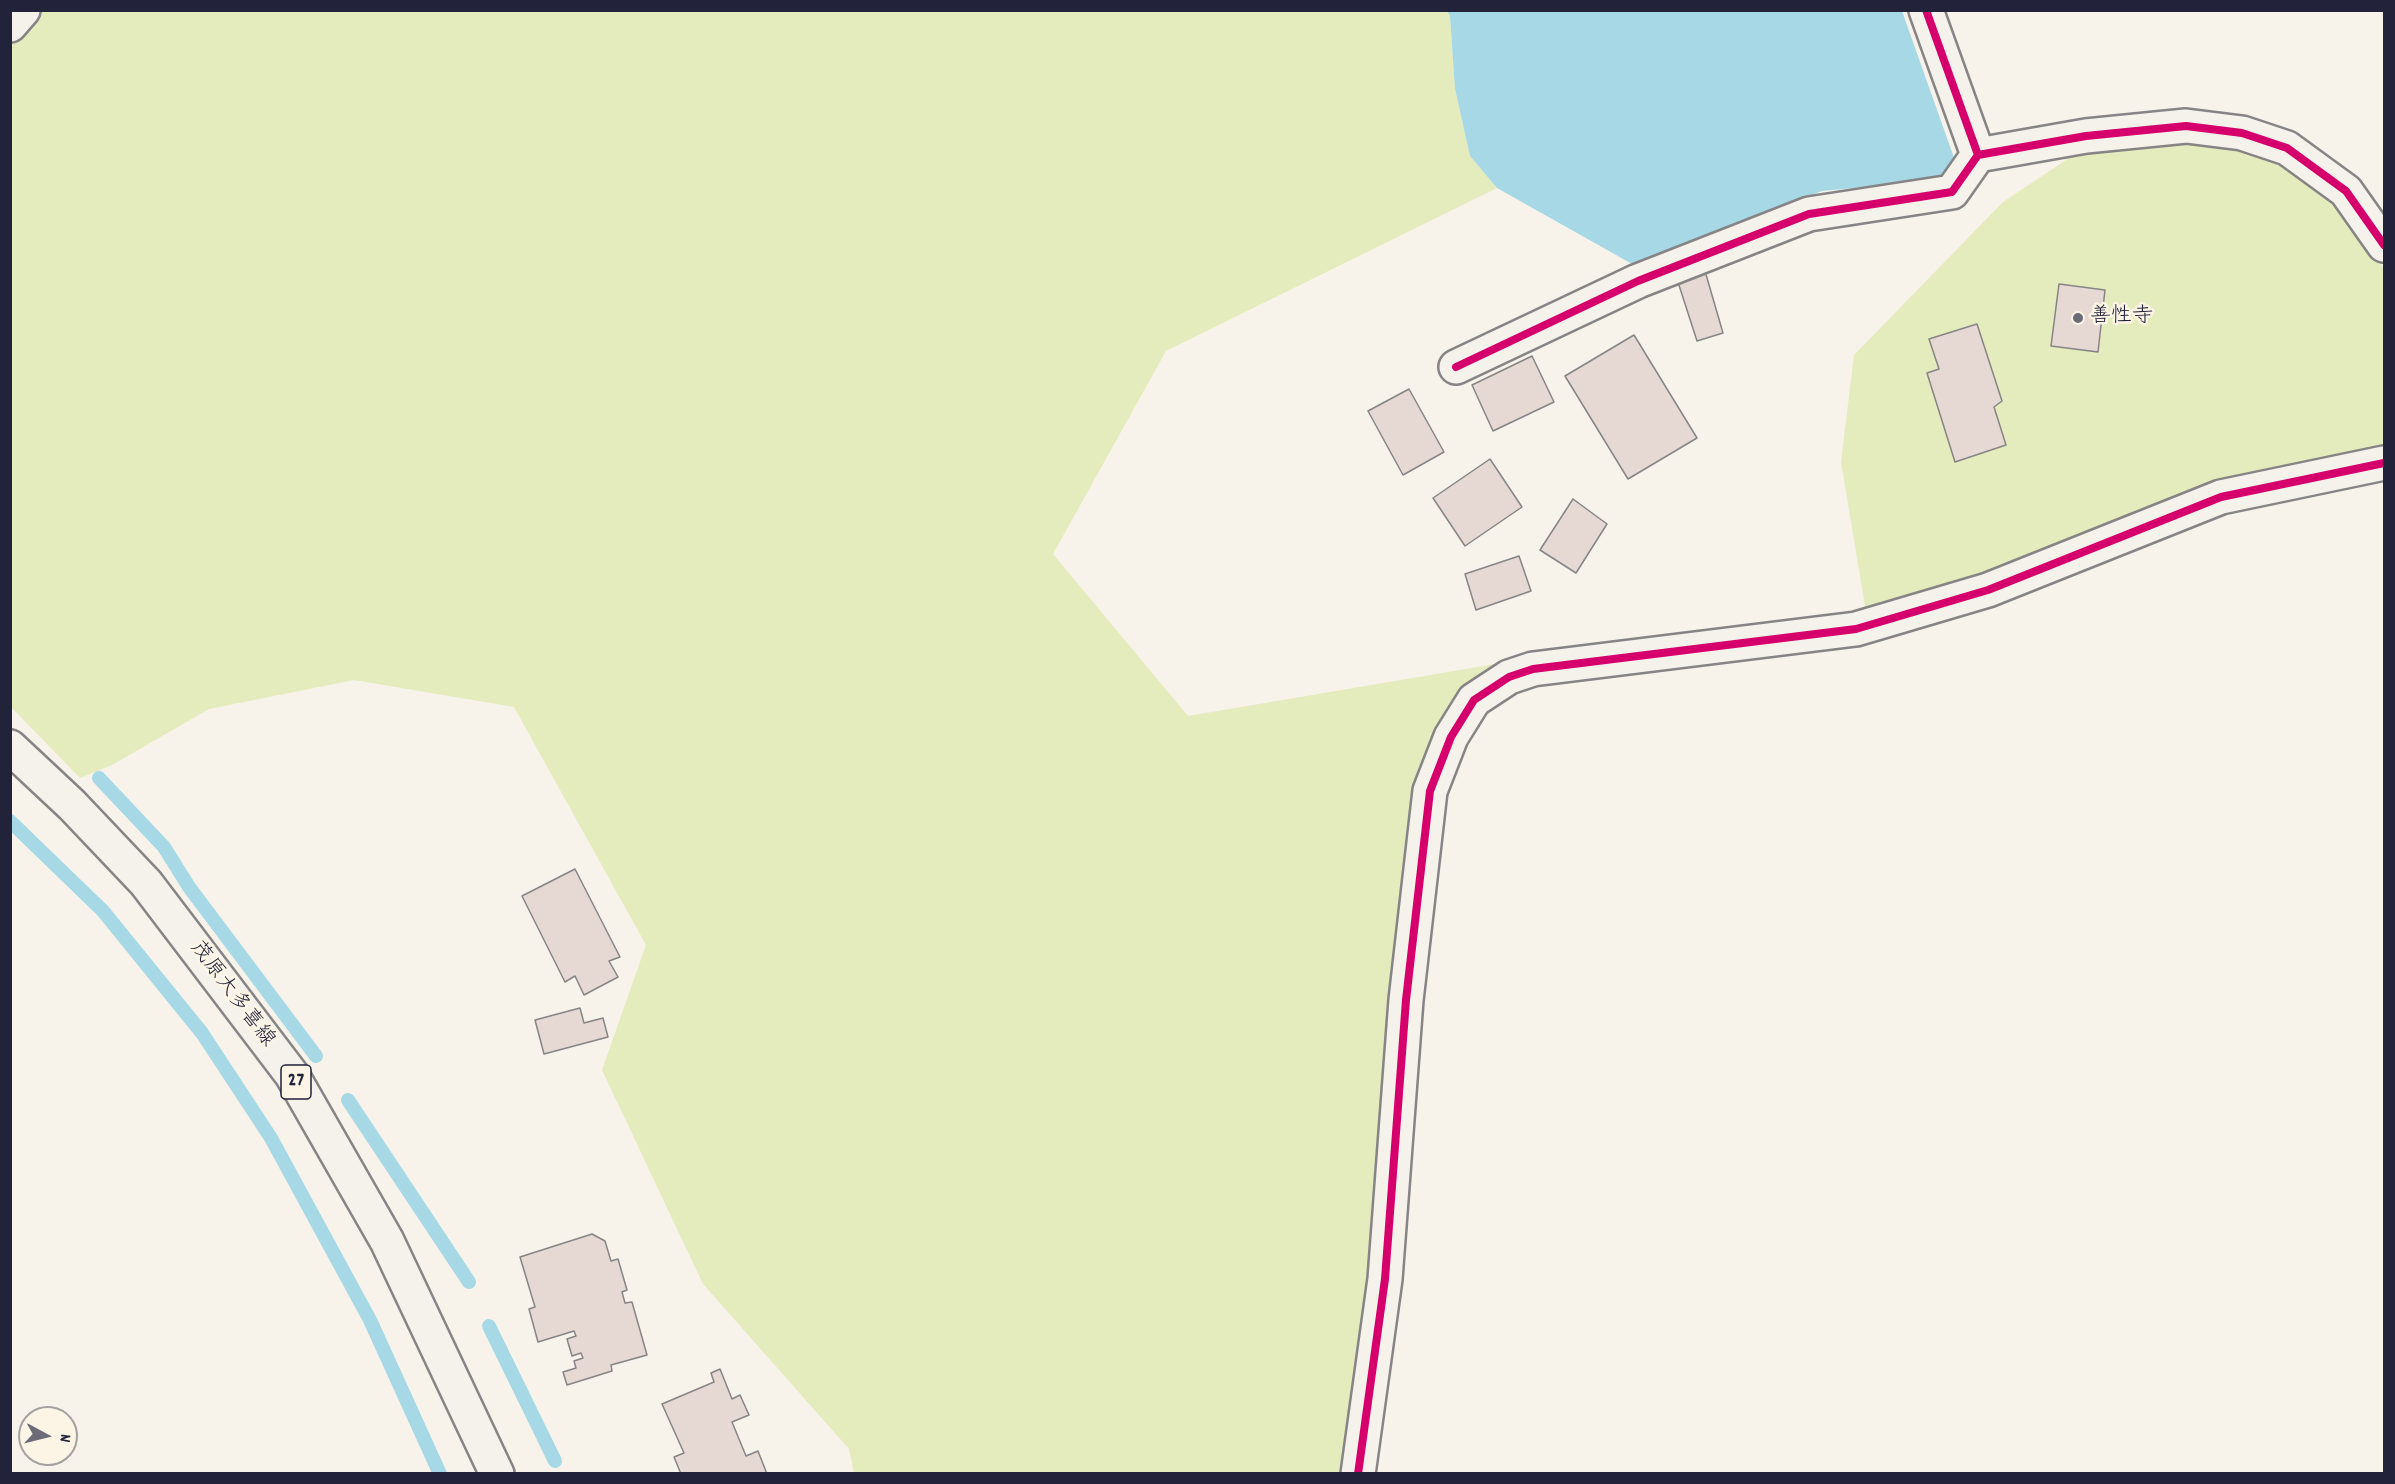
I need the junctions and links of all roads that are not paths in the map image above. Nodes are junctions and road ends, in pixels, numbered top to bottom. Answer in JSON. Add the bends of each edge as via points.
{"nodes":[{"id":1,"x":23,"y":10,"type":"edge"},
{"id":2,"x":1926,"y":10,"type":"edge"},
{"id":3,"x":10,"y":25,"type":"edge"},
{"id":4,"x":1978,"y":155,"type":"junction"},
{"id":5,"x":2385,"y":245,"type":"edge"},
{"id":6,"x":1456,"y":367,"type":"dead end"},
{"id":7,"x":2385,"y":463,"type":"edge"},
{"id":8,"x":10,"y":747,"type":"edge"},
{"id":9,"x":497,"y":1473,"type":"edge"},
{"id":10,"x":1358,"y":1473,"type":"edge"}],
"edges":[{"from":1,"to":3,"type":"main road"},
{"from":2,"to":4,"type":"main road"},
{"from":4,"to":5,"type":"main road","via":[[2086,136],[2186,126],[2242,133],[2287,148],[2346,191]]},
{"from":4,"to":6,"type":"main road","via":[[1952,192],[1809,214],[1638,281]]},
{"from":7,"to":10,"type":"main road","via":[[2221,497],[1988,590],[1856,629],[1533,669],[1509,677],[1474,700],[1451,737],[1431,791],[1406,1000],[1385,1279]]},
{"from":8,"to":9,"type":"main road","name":"茂原大多喜線","number":"27","via":[[146,883],[292,1075],[387,1241]]}]}
